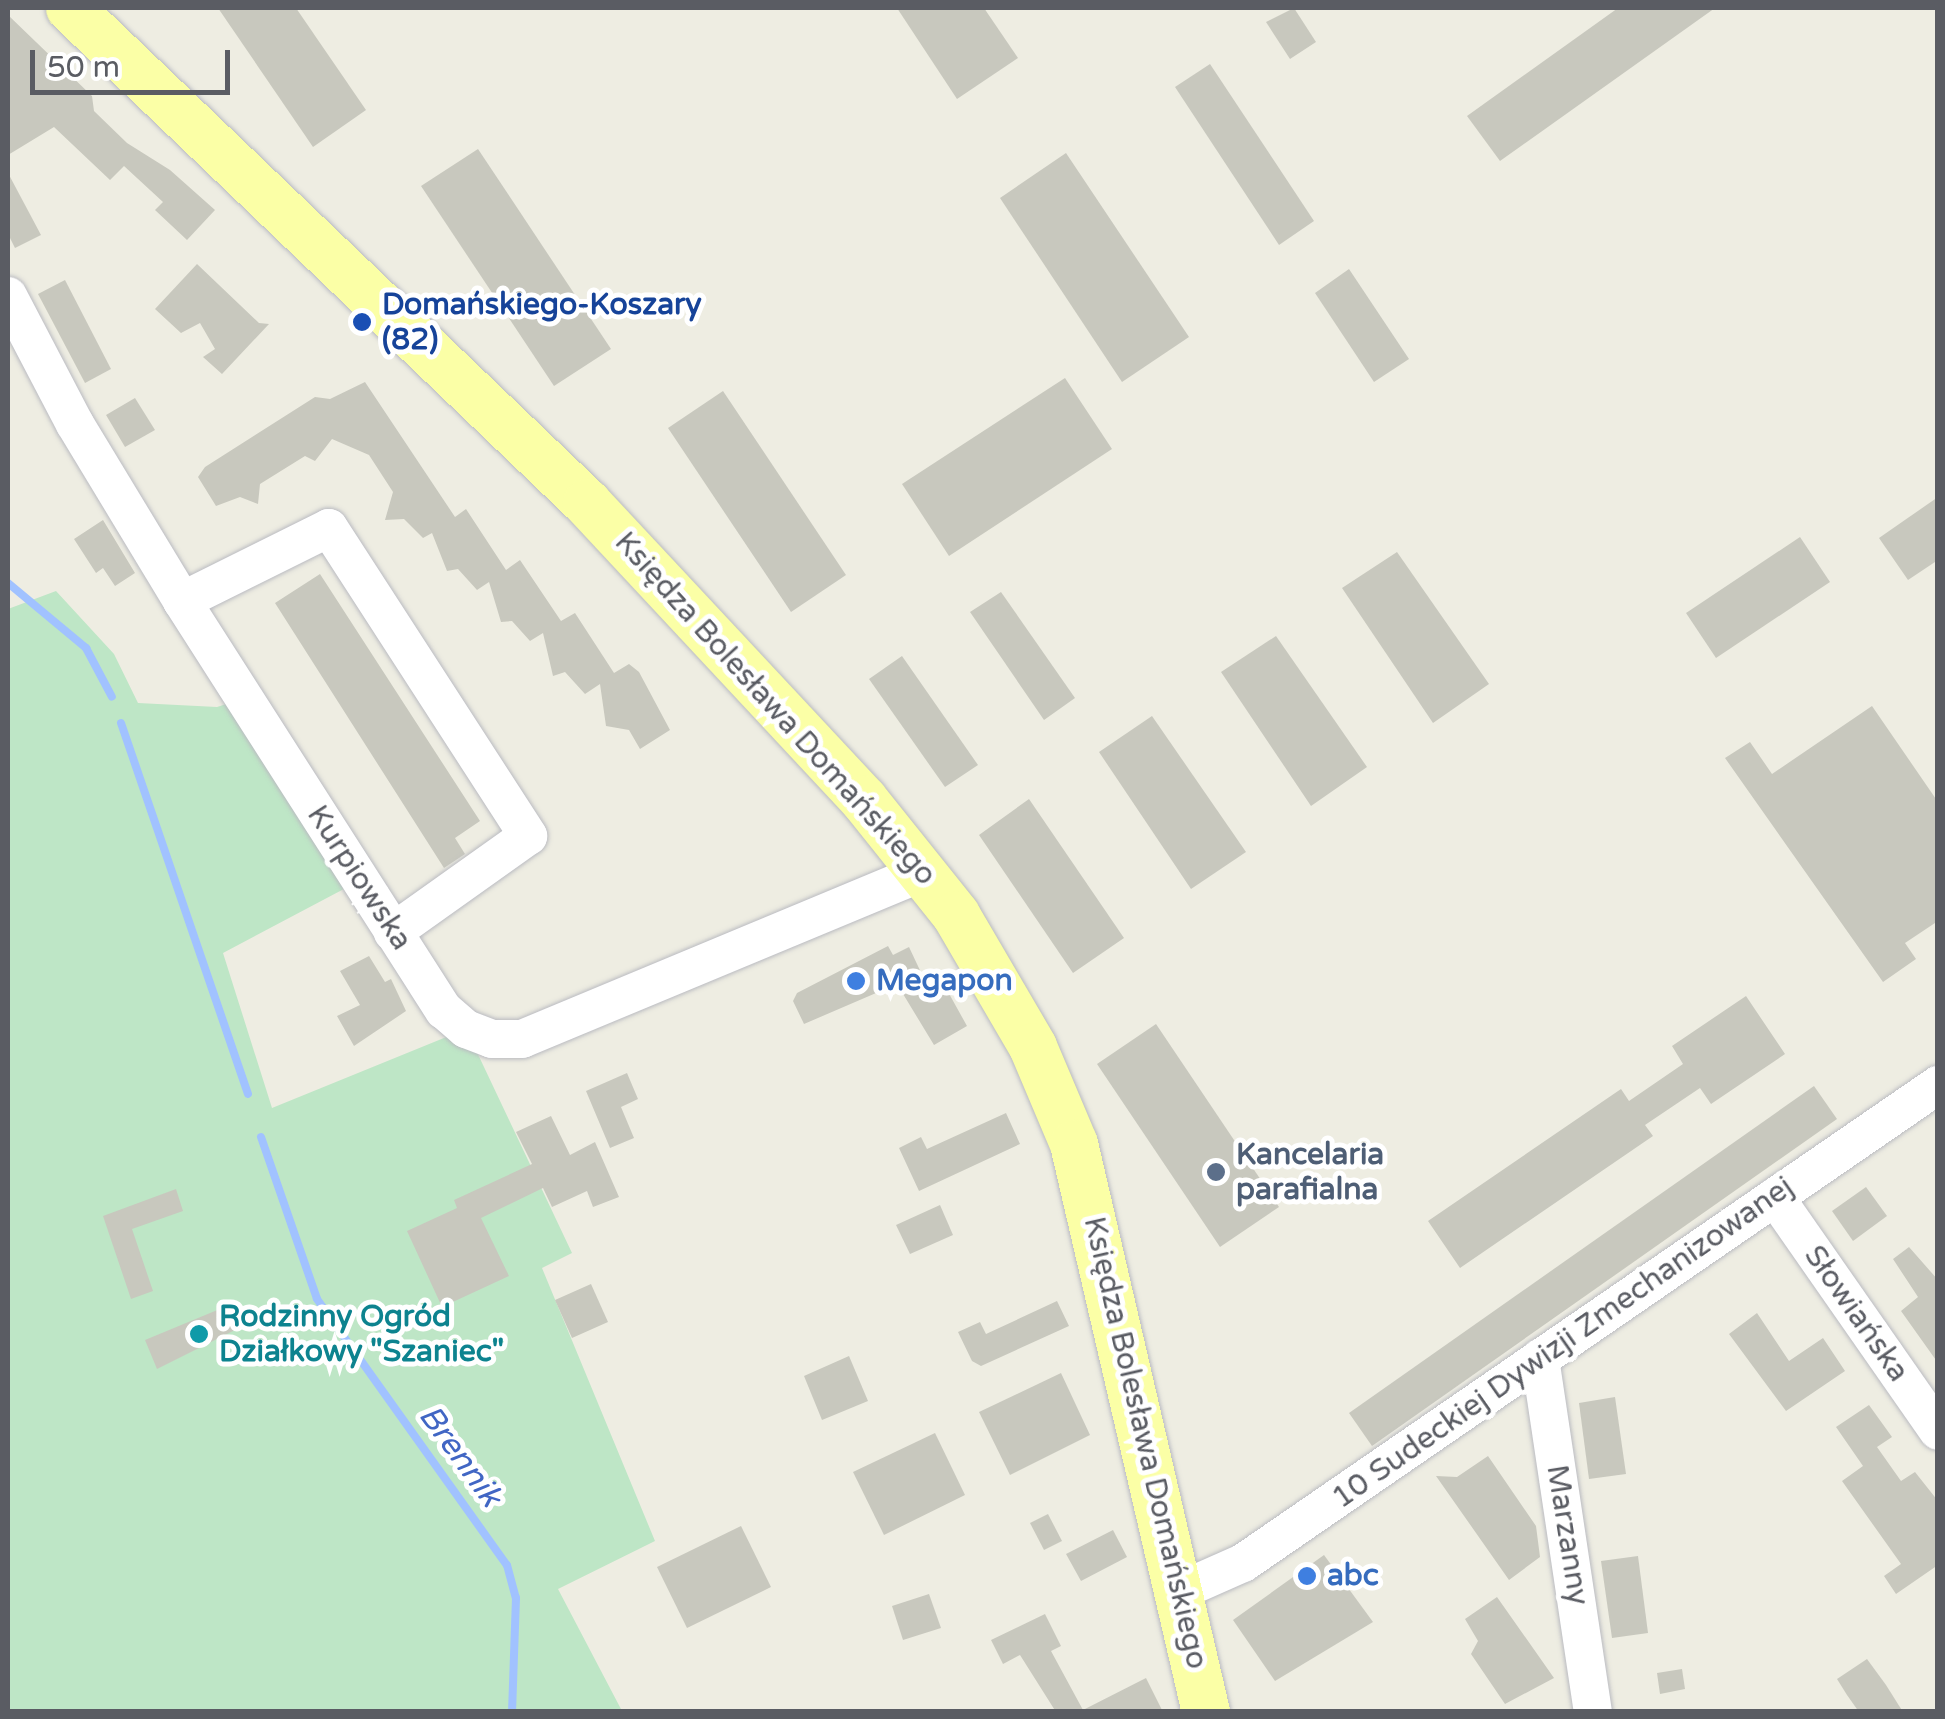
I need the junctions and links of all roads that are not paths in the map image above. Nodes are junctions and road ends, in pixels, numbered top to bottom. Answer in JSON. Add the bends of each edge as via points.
{"nodes":[{"id":1,"x":70,"y":8,"type":"edge"},
{"id":2,"x":8,"y":296,"type":"edge"},
{"id":3,"x":182,"y":601,"type":"junction"},
{"id":4,"x":925,"y":871,"type":"junction"},
{"id":5,"x":393,"y":932,"type":"junction"},
{"id":6,"x":1938,"y":1085,"type":"edge"},
{"id":7,"x":1774,"y":1197,"type":"junction"},
{"id":8,"x":1540,"y":1358,"type":"junction"},
{"id":9,"x":1938,"y":1431,"type":"edge"},
{"id":10,"x":1182,"y":1590,"type":"junction"},
{"id":11,"x":1206,"y":1712,"type":"edge"},
{"id":12,"x":1594,"y":1712,"type":"edge"}],
"edges":[{"from":1,"to":4,"type":"main road","name":"Księdza Bolesława Domańskiego","via":[[587,503]]},
{"from":2,"to":3,"type":"street","name":"Kurpiowska","via":[[75,424]]},
{"from":3,"to":5,"type":"street","name":"Kurpiowska"},
{"from":3,"to":5,"type":"street","via":[[328,528],[528,836]]},
{"from":4,"to":5,"type":"street","name":"Kurpiowska","via":[[522,1039],[492,1039],[466,1029],[444,1010]]},
{"from":4,"to":10,"type":"main road","name":"Księdza Bolesława Domańskiego","via":[[1009,1000],[1064,1117]]},
{"from":6,"to":7,"type":"street","name":"10 Sudeckiej Dywizji Zmechanizowanej"},
{"from":7,"to":8,"type":"street","name":"10 Sudeckiej Dywizji Zmechanizowanej"},
{"from":7,"to":9,"type":"street","name":"Słowiańska"},
{"from":8,"to":10,"type":"street","name":"10 Sudeckiej Dywizji Zmechanizowanej","via":[[1243,1563]]},
{"from":8,"to":12,"type":"street","name":"Marzanny"},
{"from":10,"to":11,"type":"main road","name":"Księdza Bolesława Domańskiego"}]}
